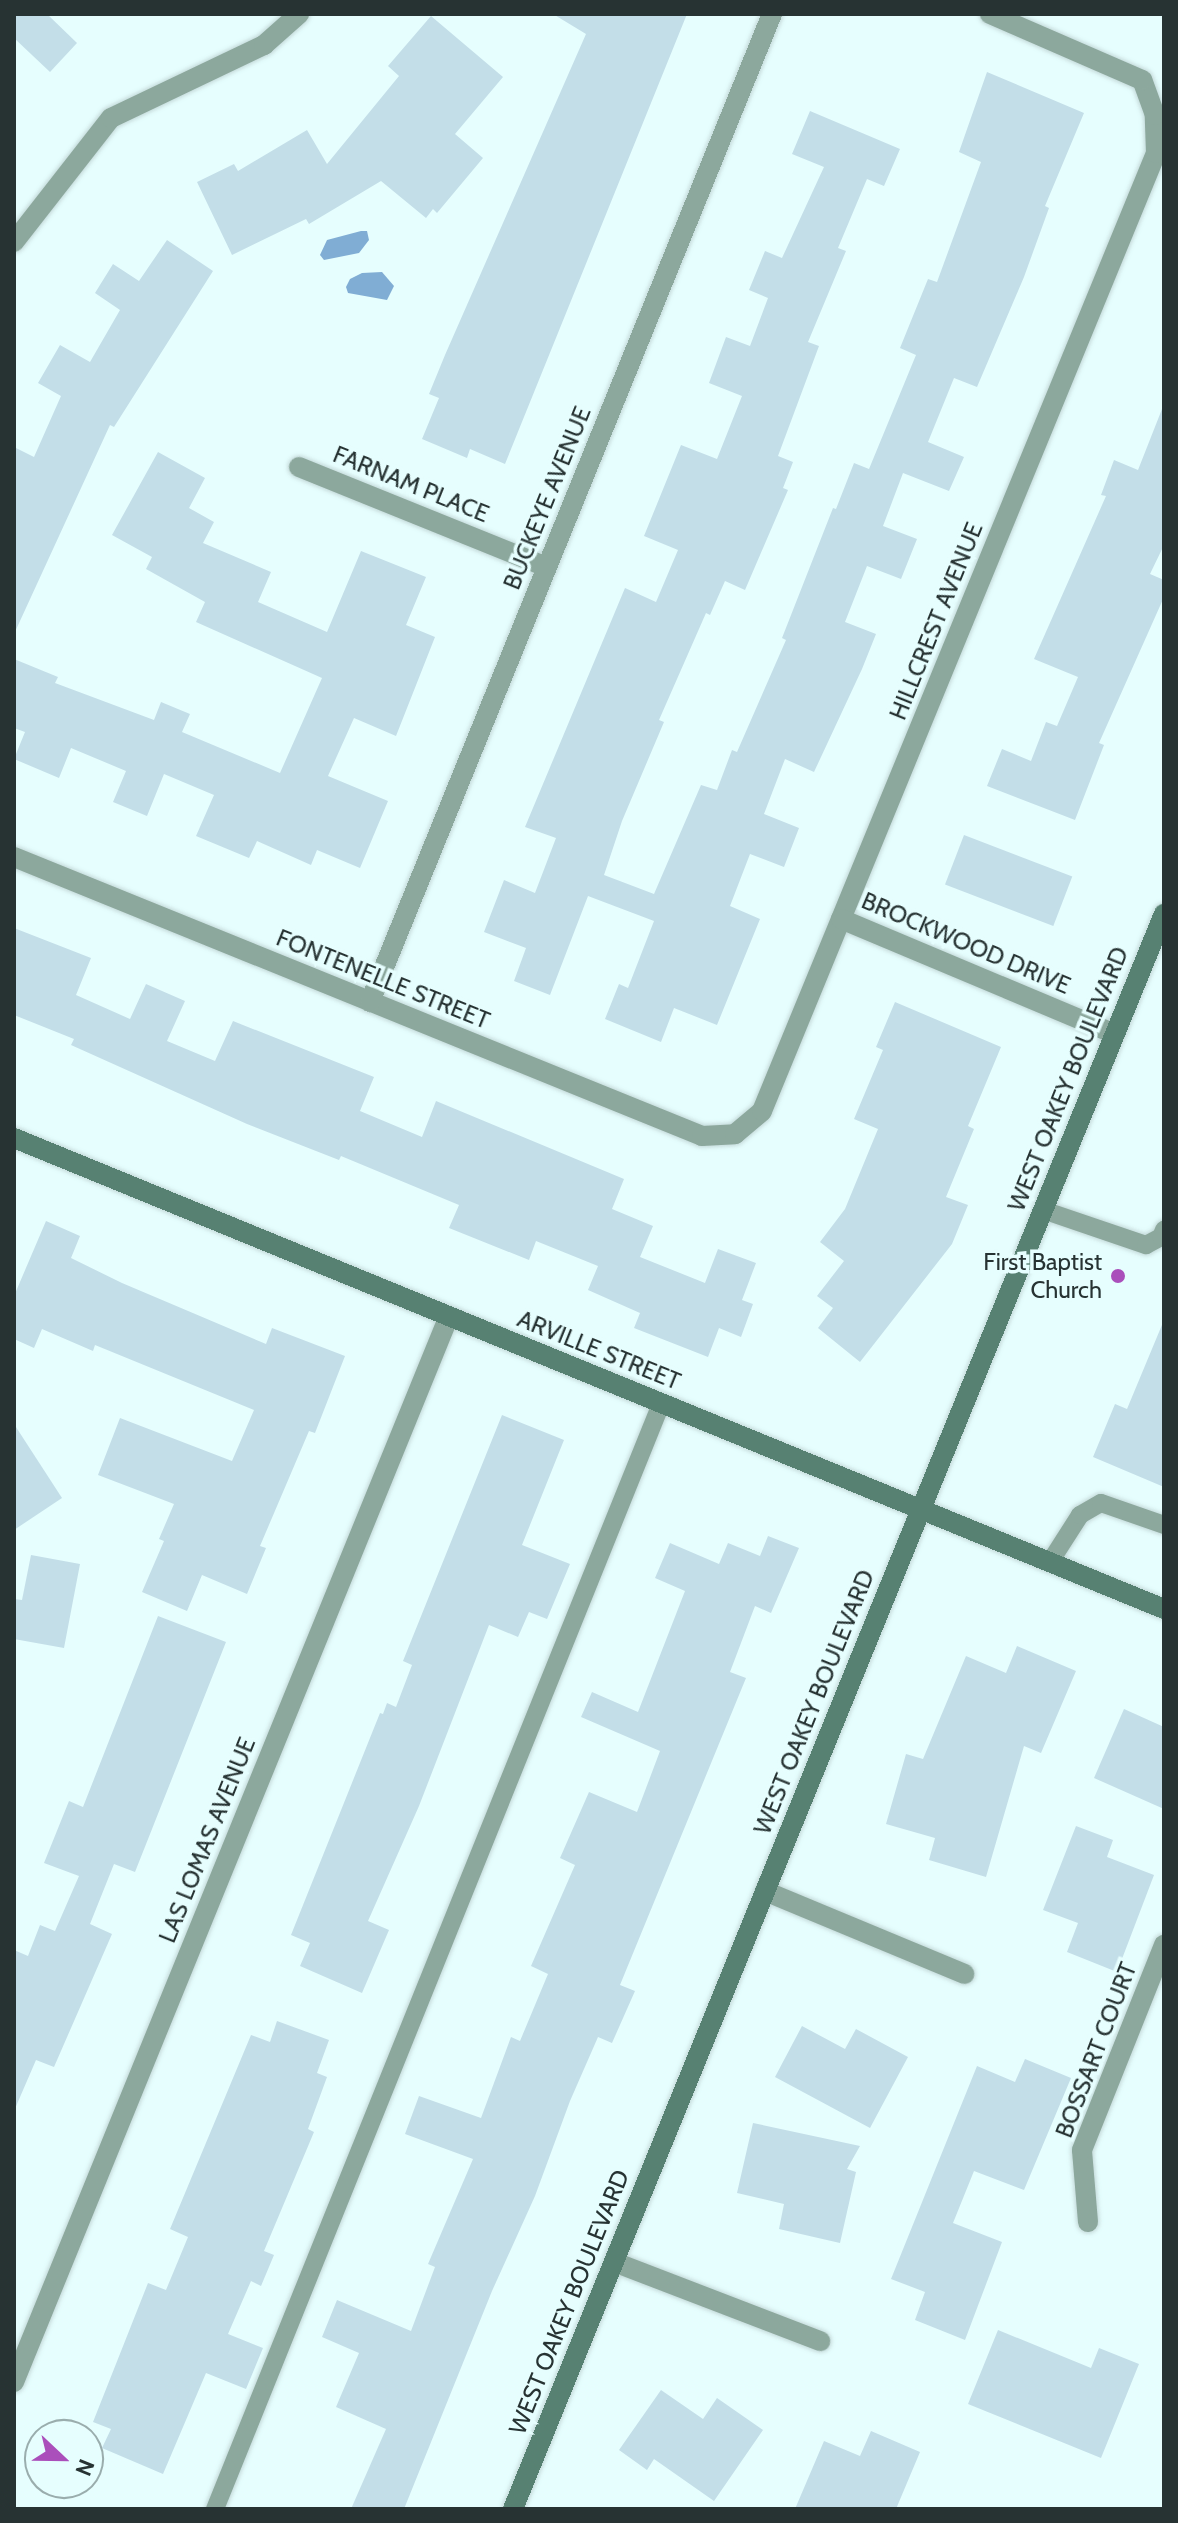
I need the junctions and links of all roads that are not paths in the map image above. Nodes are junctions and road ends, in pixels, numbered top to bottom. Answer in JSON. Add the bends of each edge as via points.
{"nodes":[{"id":1,"x":299,"y":14,"type":"edge"},
{"id":2,"x":772,"y":14,"type":"edge"},
{"id":3,"x":990,"y":14,"type":"edge"},
{"id":4,"x":14,"y":242,"type":"edge"},
{"id":5,"x":299,"y":467,"type":"dead end"},
{"id":6,"x":547,"y":567,"type":"junction"},
{"id":7,"x":14,"y":857,"type":"edge"},
{"id":8,"x":841,"y":919,"type":"junction"},
{"id":9,"x":1162,"y":923,"type":"edge"},
{"id":10,"x":370,"y":1002,"type":"junction"},
{"id":11,"x":1115,"y":1034,"type":"junction"},
{"id":12,"x":735,"y":1134,"type":"joint"},
{"id":13,"x":14,"y":1138,"type":"edge"},
{"id":14,"x":1043,"y":1210,"type":"junction"},
{"id":15,"x":1164,"y":1230,"type":"edge"},
{"id":16,"x":449,"y":1316,"type":"junction"},
{"id":17,"x":661,"y":1404,"type":"junction"},
{"id":18,"x":921,"y":1509,"type":"junction"},
{"id":19,"x":1164,"y":1525,"type":"edge"},
{"id":20,"x":1050,"y":1562,"type":"junction"},
{"id":21,"x":1164,"y":1609,"type":"edge"},
{"id":22,"x":765,"y":1891,"type":"junction"},
{"id":23,"x":1164,"y":1945,"type":"edge"},
{"id":24,"x":964,"y":1974,"type":"dead end"},
{"id":25,"x":1088,"y":2222,"type":"dead end"},
{"id":26,"x":614,"y":2262,"type":"junction"},
{"id":27,"x":820,"y":2341,"type":"dead end"},
{"id":28,"x":14,"y":2382,"type":"edge"},
{"id":29,"x":215,"y":2509,"type":"edge"},
{"id":30,"x":513,"y":2509,"type":"edge"}],
"edges":[{"from":1,"to":4,"type":"street","via":[[264,45],[111,118]]},
{"from":2,"to":6,"type":"street","name":"BUCKEYE AVENUE"},
{"from":3,"to":8,"type":"street","name":"HILLCREST AVENUE","via":[[1142,80],[1155,115],[1156,153]]},
{"from":5,"to":6,"type":"street","name":"FARNAM PLACE"},
{"from":6,"to":10,"type":"street","name":"BUCKEYE AVENUE"},
{"from":7,"to":10,"type":"street","name":"FONTENELLE STREET"},
{"from":8,"to":11,"type":"street","name":"BROCKWOOD DRIVE"},
{"from":8,"to":12,"type":"street","name":"HILLCREST AVENUE","via":[[762,1111]]},
{"from":9,"to":11,"type":"main road","name":"WEST OAKEY BOULEVARD"},
{"from":10,"to":12,"type":"street","name":"FONTENELLE STREET","via":[[702,1136]]},
{"from":11,"to":14,"type":"main road","name":"WEST OAKEY BOULEVARD"},
{"from":13,"to":16,"type":"main road","name":"ARVILLE STREET"},
{"from":14,"to":15,"type":"lane","via":[[1146,1245]]},
{"from":14,"to":18,"type":"main road","name":"WEST OAKEY BOULEVARD"},
{"from":16,"to":17,"type":"main road","name":"ARVILLE STREET"},
{"from":16,"to":28,"type":"street","name":"LAS LOMAS AVENUE"},
{"from":17,"to":18,"type":"main road","name":"ARVILLE STREET"},
{"from":17,"to":29,"type":"lane"},
{"from":18,"to":20,"type":"main road","name":"ARVILLE STREET"},
{"from":18,"to":22,"type":"main road","name":"WEST OAKEY BOULEVARD"},
{"from":19,"to":20,"type":"lane","via":[[1101,1503],[1080,1515]]},
{"from":20,"to":21,"type":"main road","name":"ARVILLE STREET"},
{"from":22,"to":24,"type":"street"},
{"from":22,"to":26,"type":"main road","name":"WEST OAKEY BOULEVARD"},
{"from":23,"to":25,"type":"street","name":"BOSSART COURT","via":[[1082,2150]]},
{"from":26,"to":27,"type":"street"},
{"from":26,"to":30,"type":"main road","name":"WEST OAKEY BOULEVARD"}]}
